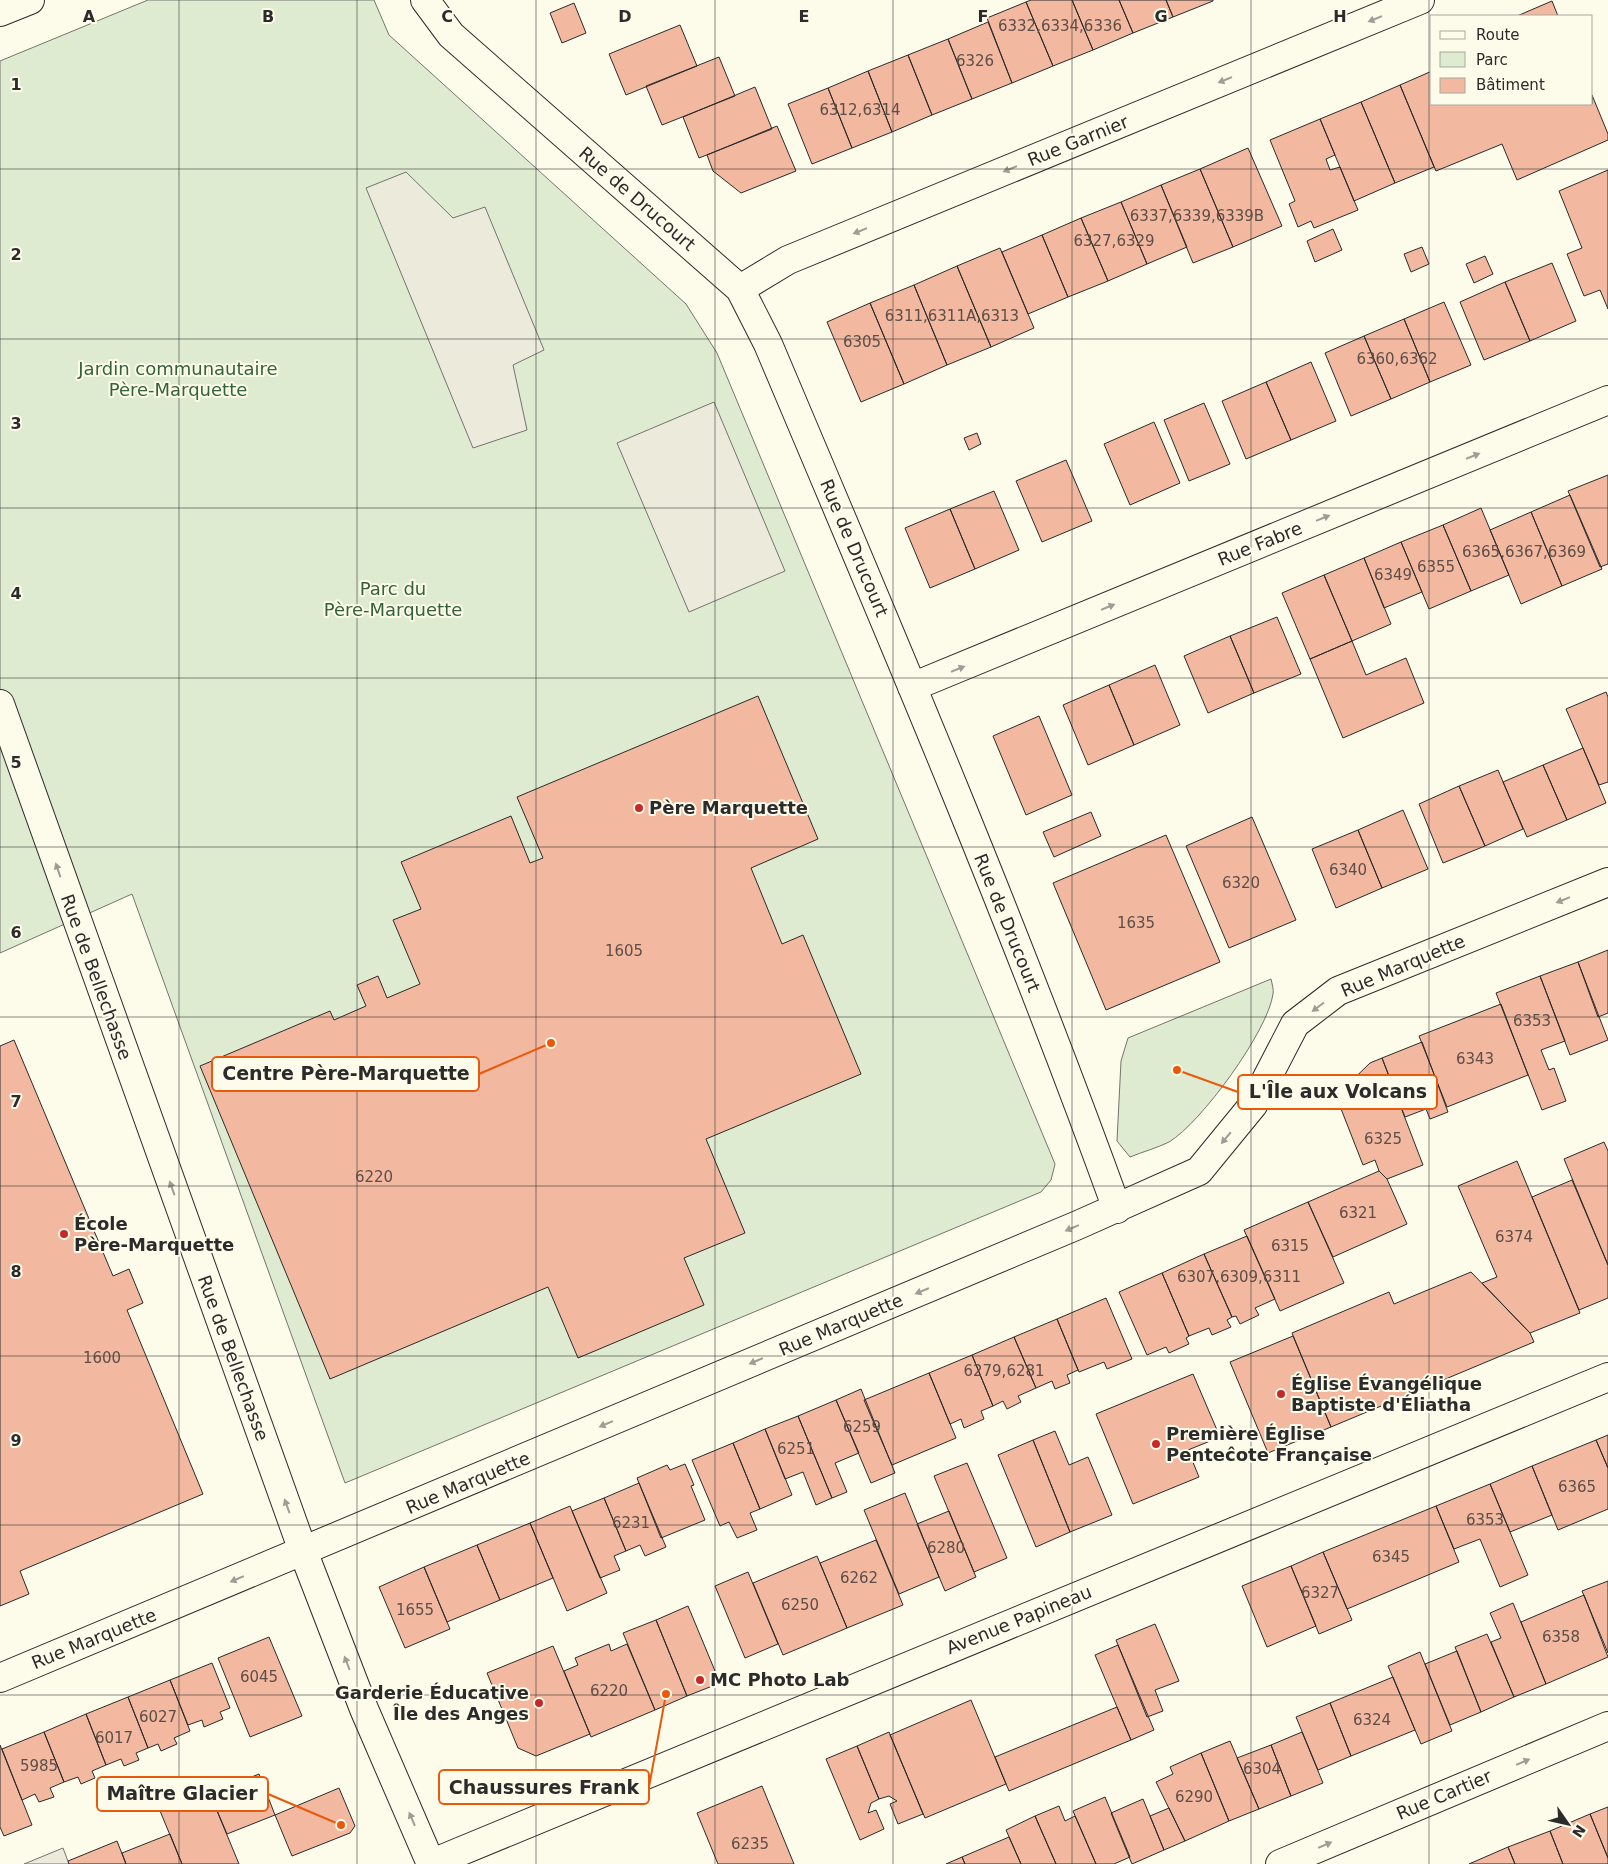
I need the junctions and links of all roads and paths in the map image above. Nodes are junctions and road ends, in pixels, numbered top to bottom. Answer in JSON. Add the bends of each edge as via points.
{"nodes":[{"id":1,"x":30,"y":0,"type":"edge"},
{"id":2,"x":425,"y":0,"type":"edge"},
{"id":3,"x":1420,"y":0,"type":"edge"},
{"id":4,"x":0,"y":12,"type":"edge"},
{"id":5,"x":740,"y":289,"type":"junction"},
{"id":6,"x":1608,"y":400,"type":"edge"},
{"id":7,"x":912,"y":688,"type":"junction"},
{"id":8,"x":0,"y":704,"type":"edge"},
{"id":9,"x":1608,"y":882,"type":"edge"},
{"id":10,"x":1117,"y":1209,"type":"junction"},
{"id":11,"x":1608,"y":1376,"type":"edge"},
{"id":12,"x":303,"y":1551,"type":"junction"},
{"id":13,"x":0,"y":1678,"type":"edge"},
{"id":14,"x":1608,"y":1726,"type":"edge"},
{"id":15,"x":431,"y":1864,"type":"edge"},
{"id":16,"x":1280,"y":1864,"type":"edge"}],
"edges":[{"from":1,"to":4,"type":"street"},
{"from":2,"to":5,"type":"street","name":"Rue de Drucourt","via":[[450,35]]},
{"from":3,"to":5,"type":"street","name":"Rue Garnier","one_way":true,"via":[[788,260]]},
{"from":5,"to":7,"type":"street","name":"Rue de Drucourt","via":[[768,344]]},
{"from":7,"to":6,"type":"street","name":"Rue Fabre","one_way":true},
{"from":7,"to":10,"type":"street","name":"Rue de Drucourt","via":[[1062,1059]]},
{"from":12,"to":8,"type":"street","name":"Rue de Bellechasse","one_way":true},
{"from":9,"to":10,"type":"street","name":"Rue Marquette","one_way":true,"via":[[1338,991],[1295,1024],[1253,1106],[1199,1171]]},
{"from":10,"to":12,"type":"street","name":"Rue Marquette","one_way":true},
{"from":11,"to":15,"type":"street","name":"Avenue Papineau"},
{"from":12,"to":13,"type":"street","name":"Rue Marquette","one_way":true},
{"from":15,"to":12,"type":"street","name":"Rue de Bellechasse","one_way":true,"via":[[364,1709]]},
{"from":16,"to":14,"type":"street","name":"Rue Cartier","one_way":true}]}
